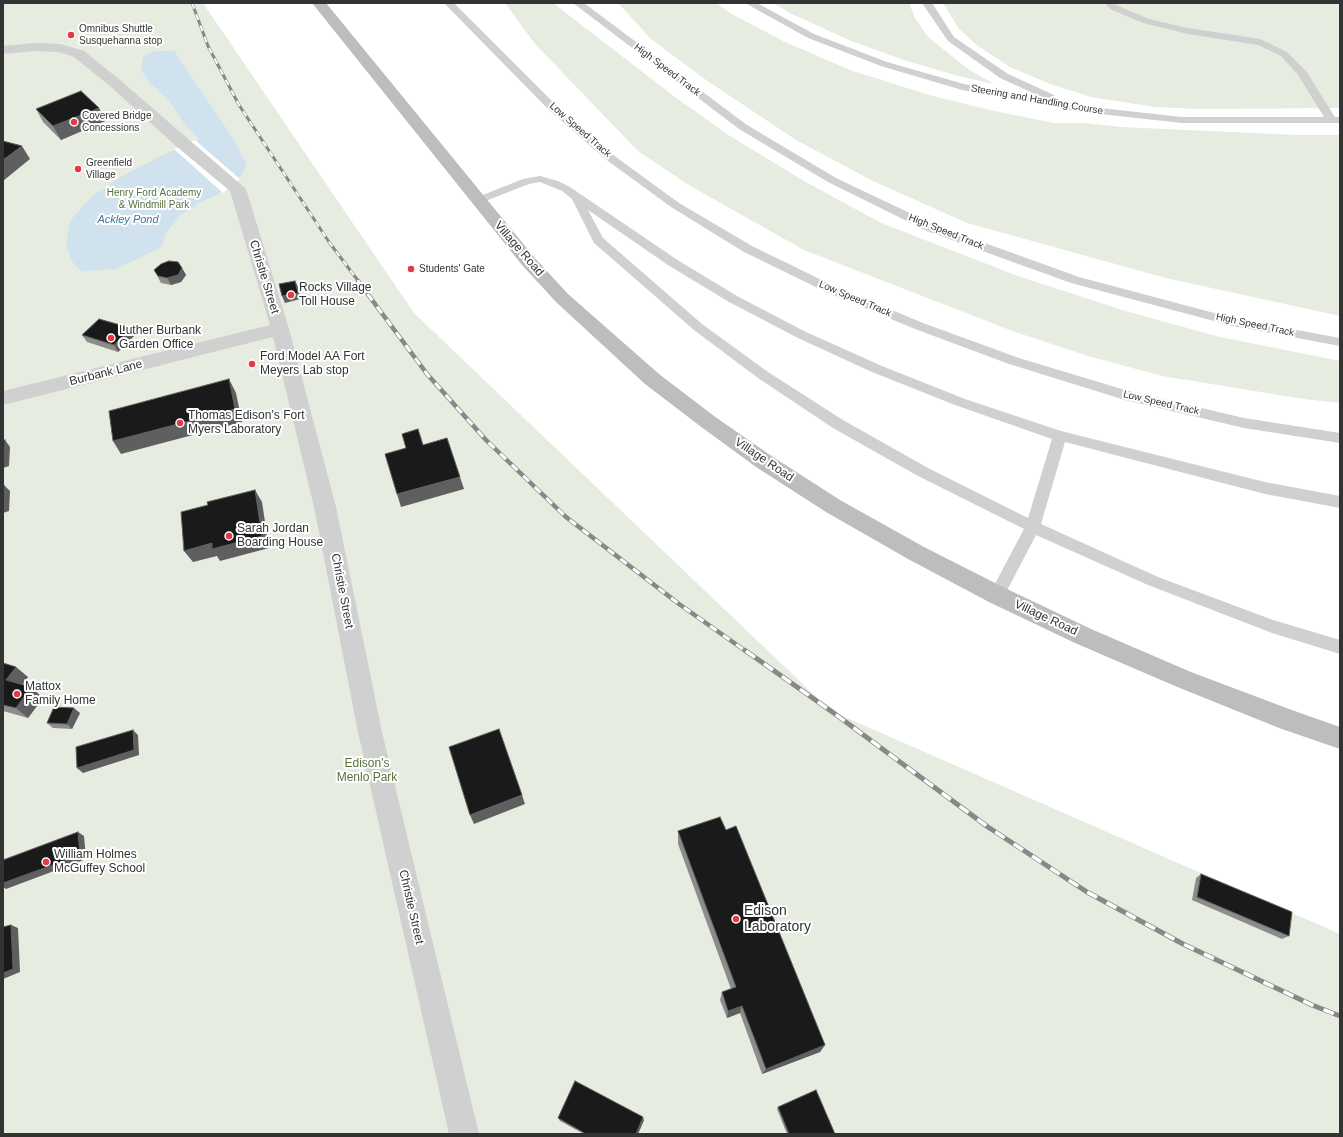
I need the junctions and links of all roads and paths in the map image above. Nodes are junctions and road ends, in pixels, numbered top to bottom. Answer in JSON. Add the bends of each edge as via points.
{"nodes":[{"id":1,"x":319,"y":3,"type":"edge"},
{"id":2,"x":449,"y":3,"type":"edge"},
{"id":3,"x":578,"y":3,"type":"edge"},
{"id":4,"x":750,"y":3,"type":"edge"},
{"id":5,"x":927,"y":3,"type":"edge"},
{"id":6,"x":1110,"y":3,"type":"edge"},
{"id":7,"x":3,"y":50,"type":"edge"},
{"id":8,"x":1073,"y":108,"type":"junction"},
{"id":9,"x":1336,"y":120,"type":"edge"},
{"id":10,"x":576,"y":197,"type":"junction"},
{"id":11,"x":479,"y":200,"type":"junction"},
{"id":12,"x":280,"y":329,"type":"junction"},
{"id":13,"x":1340,"y":342,"type":"edge"},
{"id":14,"x":3,"y":398,"type":"edge"},
{"id":15,"x":1060,"y":436,"type":"junction"},
{"id":16,"x":1340,"y":438,"type":"edge"},
{"id":17,"x":1340,"y":502,"type":"edge"},
{"id":18,"x":1033,"y":527,"type":"junction"},
{"id":19,"x":997,"y":595,"type":"junction"},
{"id":20,"x":1340,"y":647,"type":"edge"},
{"id":21,"x":1340,"y":738,"type":"edge"},
{"id":22,"x":464,"y":1134,"type":"edge"}],
"edges":[{"from":1,"to":11,"type":"street","name":"Village Road"},
{"from":2,"to":16,"type":"lane","name":"Low Speed Track","via":[[551,106],[608,156],[675,205],[748,249],[830,289],[919,326],[1007,358],[1126,395],[1244,423]]},
{"from":3,"to":13,"type":"lane","name":"High Speed Track","via":[[743,127],[832,180],[931,228],[1075,280],[1233,322]]},
{"from":4,"to":8,"type":"lane","name":"Steering and Handling Course","via":[[811,36],[884,64],[962,87]]},
{"from":5,"to":8,"type":"lane","via":[[950,39],[1004,76]]},
{"from":6,"to":9,"type":"lane","via":[[1113,7],[1146,21],[1188,31],[1260,42],[1284,54],[1302,73]]},
{"from":7,"to":12,"type":"street","name":"Christie Street","via":[[60,48],[79,54],[238,189]]},
{"from":8,"to":9,"type":"lane","name":"Steering and Handling Course","via":[[1182,120]]},
{"from":10,"to":11,"type":"lane","via":[[566,189],[540,179],[527,181]]},
{"from":10,"to":15,"type":"lane","via":[[672,262],[733,299],[802,335],[877,369],[960,402]]},
{"from":10,"to":18,"type":"lane","via":[[598,240],[698,327],[763,375],[845,428],[923,472]]},
{"from":11,"to":19,"type":"street","name":"Village Road","via":[[562,298],[652,379],[707,421],[833,506]]},
{"from":12,"to":14,"type":"street","name":"Burbank Lane"},
{"from":12,"to":22,"type":"street","name":"Christie Street","via":[[325,507],[370,732]]},
{"from":15,"to":17,"type":"lane","via":[[1265,488]]},
{"from":15,"to":18,"type":"lane"},
{"from":18,"to":19,"type":"lane"},
{"from":18,"to":20,"type":"lane","via":[[1153,581],[1272,626]]},
{"from":19,"to":21,"type":"street","name":"Village Road","via":[[1176,676]]}]}
